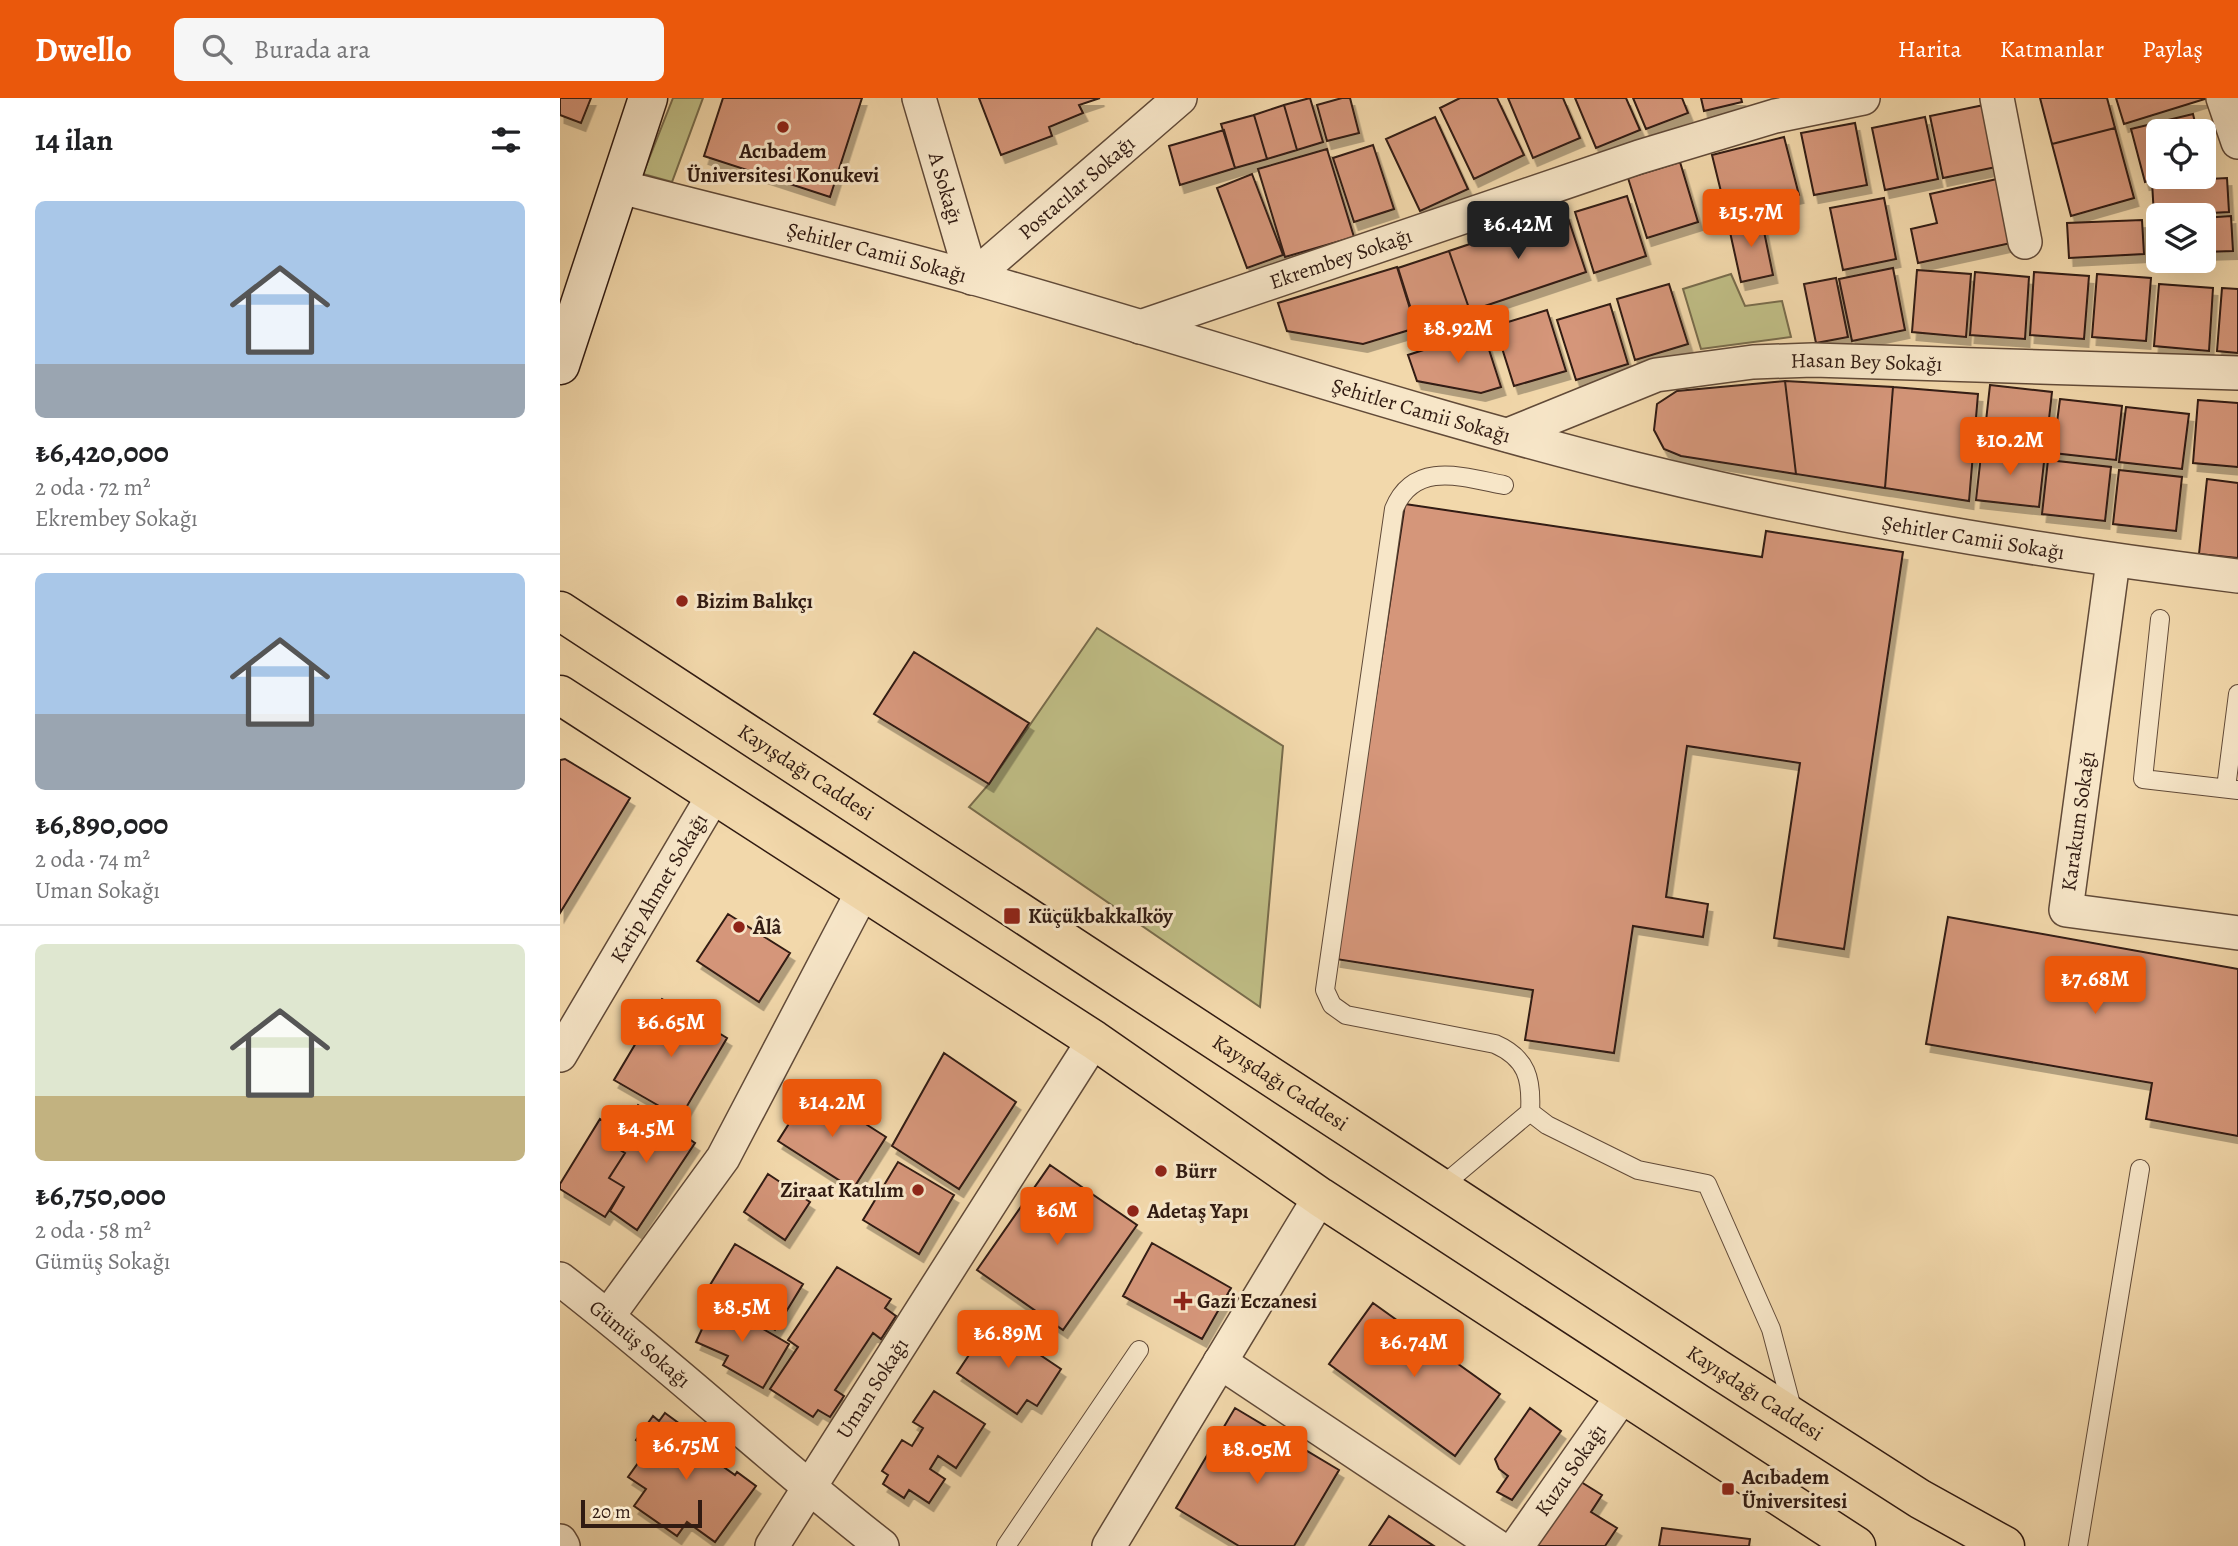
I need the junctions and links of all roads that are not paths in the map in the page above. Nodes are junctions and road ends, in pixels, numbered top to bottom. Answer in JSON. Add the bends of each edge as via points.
{"nodes":[{"id":1,"x":648,"y":98,"type":"edge"},
{"id":2,"x":919,"y":98,"type":"edge"},
{"id":3,"x":1180,"y":98,"type":"edge"},
{"id":4,"x":1863,"y":98,"type":"edge"},
{"id":5,"x":1997,"y":98,"type":"edge"},
{"id":6,"x":2223,"y":98,"type":"edge"},
{"id":7,"x":2238,"y":142,"type":"edge"},
{"id":8,"x":617,"y":186,"type":"junction"},
{"id":9,"x":2025,"y":242,"type":"dead end"},
{"id":10,"x":972,"y":278,"type":"junction"},
{"id":11,"x":1140,"y":327,"type":"junction"},
{"id":12,"x":560,"y":365,"type":"edge"},
{"id":13,"x":2238,"y":373,"type":"edge"},
{"id":14,"x":1508,"y":435,"type":"junction"},
{"id":15,"x":1504,"y":485,"type":"dead end"},
{"id":16,"x":2113,"y":561,"type":"junction"},
{"id":17,"x":2238,"y":576,"type":"edge"},
{"id":18,"x":560,"y":611,"type":"edge"},
{"id":19,"x":2160,"y":620,"type":"dead end"},
{"id":20,"x":2238,"y":694,"type":"edge"},
{"id":21,"x":563,"y":699,"type":"edge"},
{"id":22,"x":2232,"y":789,"type":"edge"},
{"id":23,"x":715,"y":793,"type":"junction"},
{"id":24,"x":863,"y":891,"type":"junction"},
{"id":25,"x":2238,"y":933,"type":"edge"},
{"id":26,"x":1094,"y":1040,"type":"junction"},
{"id":27,"x":560,"y":1055,"type":"edge"},
{"id":28,"x":1530,"y":1112,"type":"junction"},
{"id":29,"x":2140,"y":1169,"type":"dead end"},
{"id":30,"x":1442,"y":1186,"type":"junction"},
{"id":31,"x":1320,"y":1198,"type":"junction"},
{"id":32,"x":560,"y":1279,"type":"edge"},
{"id":33,"x":608,"y":1316,"type":"junction"},
{"id":34,"x":1139,"y":1350,"type":"dead end"},
{"id":35,"x":1220,"y":1362,"type":"junction"},
{"id":36,"x":1623,"y":1395,"type":"junction"},
{"id":37,"x":1795,"y":1419,"type":"junction"},
{"id":38,"x":810,"y":1490,"type":"junction"},
{"id":39,"x":560,"y":1541,"type":"edge"},
{"id":40,"x":563,"y":1546,"type":"edge"},
{"id":41,"x":772,"y":1546,"type":"edge"},
{"id":42,"x":882,"y":1546,"type":"edge"},
{"id":43,"x":1006,"y":1546,"type":"edge"},
{"id":44,"x":1109,"y":1546,"type":"edge"},
{"id":45,"x":1496,"y":1546,"type":"edge"},
{"id":46,"x":1517,"y":1546,"type":"edge"},
{"id":47,"x":1856,"y":1546,"type":"edge"},
{"id":48,"x":2005,"y":1546,"type":"edge"},
{"id":49,"x":2078,"y":1546,"type":"edge"}],
"edges":[{"from":1,"to":8,"type":"main road"},
{"from":2,"to":10,"type":"street","name":"A Sokağı"},
{"from":3,"to":10,"type":"street","name":"Postacılar Sokağı"},
{"from":4,"to":11,"type":"street","name":"Ekrembey Sokağı","via":[[1775,116],[1639,157]]},
{"from":5,"to":9,"type":"street"},
{"from":6,"to":7,"type":"street"},
{"from":8,"to":10,"type":"street","name":"Şehitler Camii Sokağı"},
{"from":8,"to":12,"type":"main road"},
{"from":10,"to":11,"type":"street","name":"Şehitler Camii Sokağı"},
{"from":11,"to":14,"type":"street","name":"Şehitler Camii Sokağı"},
{"from":13,"to":14,"type":"street","name":"Hasan Bey Sokağı","via":[[1753,362],[1656,375]]},
{"from":14,"to":16,"type":"street","name":"Şehitler Camii Sokağı","via":[[1806,508]]},
{"from":15,"to":28,"type":"lane","via":[[1431,475],[1407,488],[1394,509],[1325,990],[1332,1005],[1346,1015],[1508,1050],[1527,1071],[1532,1086]]},
{"from":16,"to":17,"type":"street","name":"Şehitler Camii Sokağı"},
{"from":16,"to":25,"type":"street","name":"Karakum Sokağı","via":[[2066,910]]},
{"from":18,"to":30,"type":"main road","name":"Kayışdağı Caddesi"},
{"from":19,"to":22,"type":"lane","via":[[2143,779]]},
{"from":20,"to":22,"type":"lane"},
{"from":21,"to":23,"type":"main road"},
{"from":23,"to":24,"type":"main road"},
{"from":23,"to":27,"type":"street","name":"Katip Ahmet Sokağı"},
{"from":24,"to":26,"type":"main road"},
{"from":24,"to":33,"type":"street","via":[[723,1158]]},
{"from":26,"to":31,"type":"main road"},
{"from":26,"to":38,"type":"street","name":"Uman Sokağı"},
{"from":28,"to":30,"type":"lane"},
{"from":28,"to":37,"type":"lane","via":[[1637,1170],[1707,1184],[1770,1329]]},
{"from":29,"to":49,"type":"lane"},
{"from":30,"to":37,"type":"main road","name":"Kayışdağı Caddesi"},
{"from":31,"to":35,"type":"street"},
{"from":31,"to":36,"type":"main road"},
{"from":32,"to":33,"type":"street","name":"Gümüş Sokağı"},
{"from":33,"to":38,"type":"street","name":"Gümüş Sokağı"},
{"from":34,"to":43,"type":"lane"},
{"from":35,"to":44,"type":"street"},
{"from":35,"to":45,"type":"street"},
{"from":36,"to":46,"type":"street","name":"Kuzu Sokağı"},
{"from":36,"to":47,"type":"main road"},
{"from":37,"to":48,"type":"main road","name":"Kayışdağı Caddesi","via":[[1920,1499]]},
{"from":38,"to":41,"type":"street","name":"Uman Sokağı"},
{"from":38,"to":42,"type":"street","name":"Gümüş Sokağı"},
{"from":39,"to":40,"type":"street"}]}
